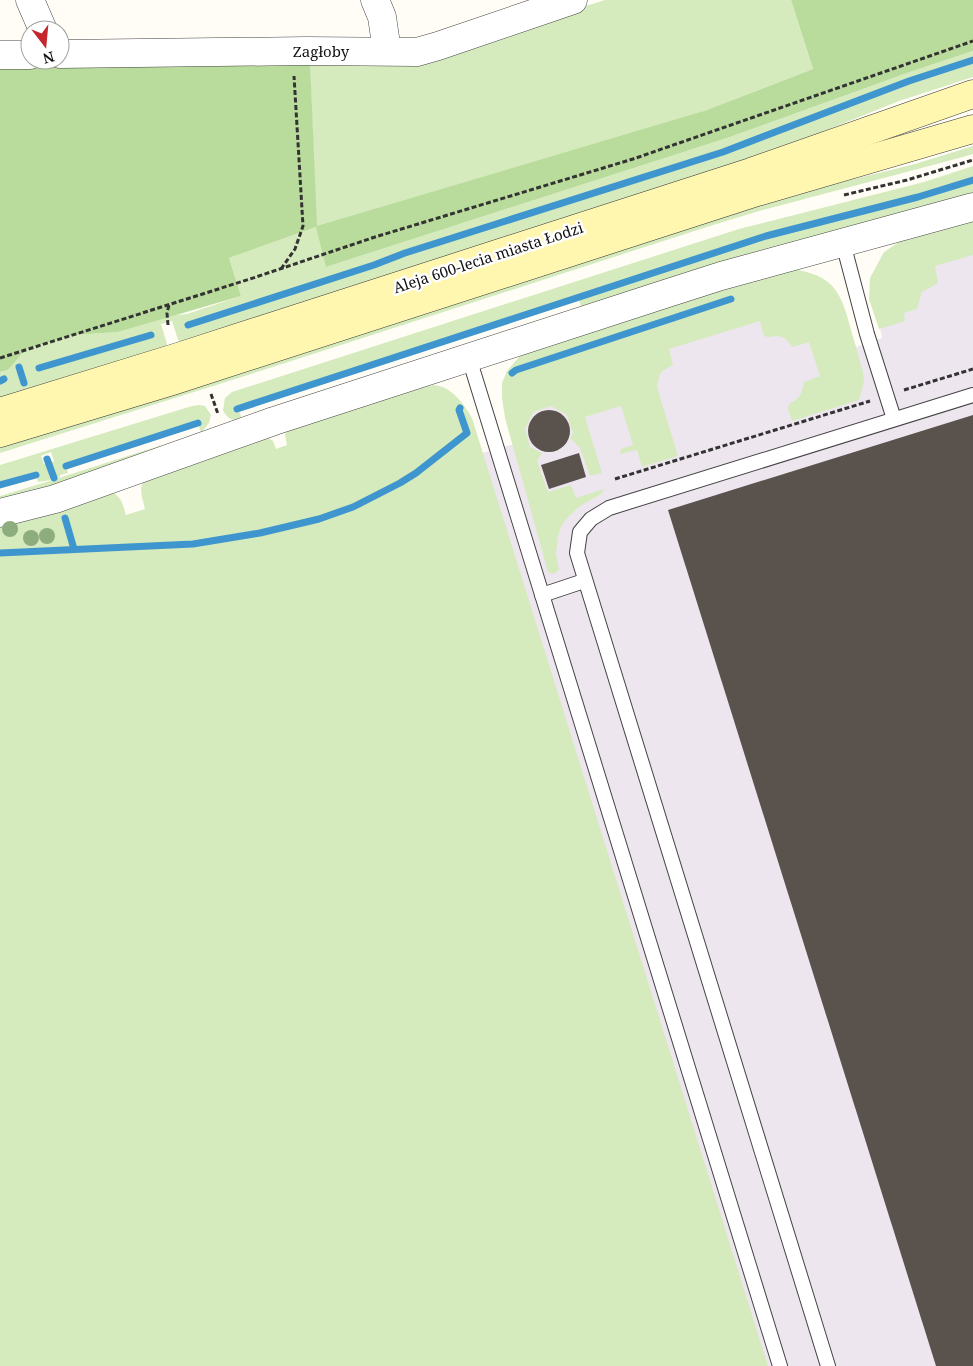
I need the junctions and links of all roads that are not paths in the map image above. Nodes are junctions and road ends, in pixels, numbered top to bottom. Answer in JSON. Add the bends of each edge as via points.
{"nodes":[{"id":1,"x":30,"y":0,"type":"edge"},
{"id":2,"x":375,"y":0,"type":"edge"},
{"id":3,"x":573,"y":0,"type":"edge"},
{"id":4,"x":39,"y":20,"type":"edge"},
{"id":5,"x":387,"y":51,"type":"junction"},
{"id":6,"x":70,"y":54,"type":"edge"},
{"id":7,"x":0,"y":55,"type":"edge"},
{"id":8,"x":20,"y":55,"type":"edge"},
{"id":9,"x":973,"y":94,"type":"edge"},
{"id":10,"x":973,"y":129,"type":"edge"},
{"id":11,"x":973,"y":207,"type":"edge"},
{"id":12,"x":843,"y":243,"type":"junction"},
{"id":13,"x":469,"y":358,"type":"junction"},
{"id":14,"x":973,"y":394,"type":"edge"},
{"id":15,"x":0,"y":412,"type":"edge"},
{"id":16,"x":894,"y":419,"type":"junction"},
{"id":17,"x":0,"y":433,"type":"edge"},
{"id":18,"x":0,"y":513,"type":"edge"},
{"id":19,"x":584,"y":581,"type":"junction"},
{"id":20,"x":542,"y":595,"type":"junction"},
{"id":21,"x":780,"y":1366,"type":"edge"},
{"id":22,"x":828,"y":1366,"type":"edge"}],
"edges":[{"from":1,"to":4,"type":"street"},
{"from":2,"to":5,"type":"street","via":[[382,17]]},
{"from":3,"to":5,"type":"street","name":"Zagłoby","via":[[417,52]]},
{"from":5,"to":6,"type":"street","name":"Zagłoby"},
{"from":7,"to":8,"type":"street"},
{"from":9,"to":15,"type":"main road","name":"Aleja 600-lecia miasta Łodzi","via":[[751,172]]},
{"from":10,"to":17,"type":"main road","name":"Aleja 600-lecia miasta Łodzi","via":[[758,192],[172,381]]},
{"from":11,"to":12,"type":"street"},
{"from":12,"to":13,"type":"street","via":[[721,276]]},
{"from":12,"to":16,"type":"lane"},
{"from":13,"to":18,"type":"street","via":[[208,443],[55,498]]},
{"from":13,"to":20,"type":"lane"},
{"from":14,"to":16,"type":"lane"},
{"from":16,"to":19,"type":"lane","via":[[609,508],[591,519],[580,532],[577,553]]},
{"from":19,"to":20,"type":"lane"},
{"from":19,"to":22,"type":"lane"},
{"from":20,"to":21,"type":"lane"}]}
